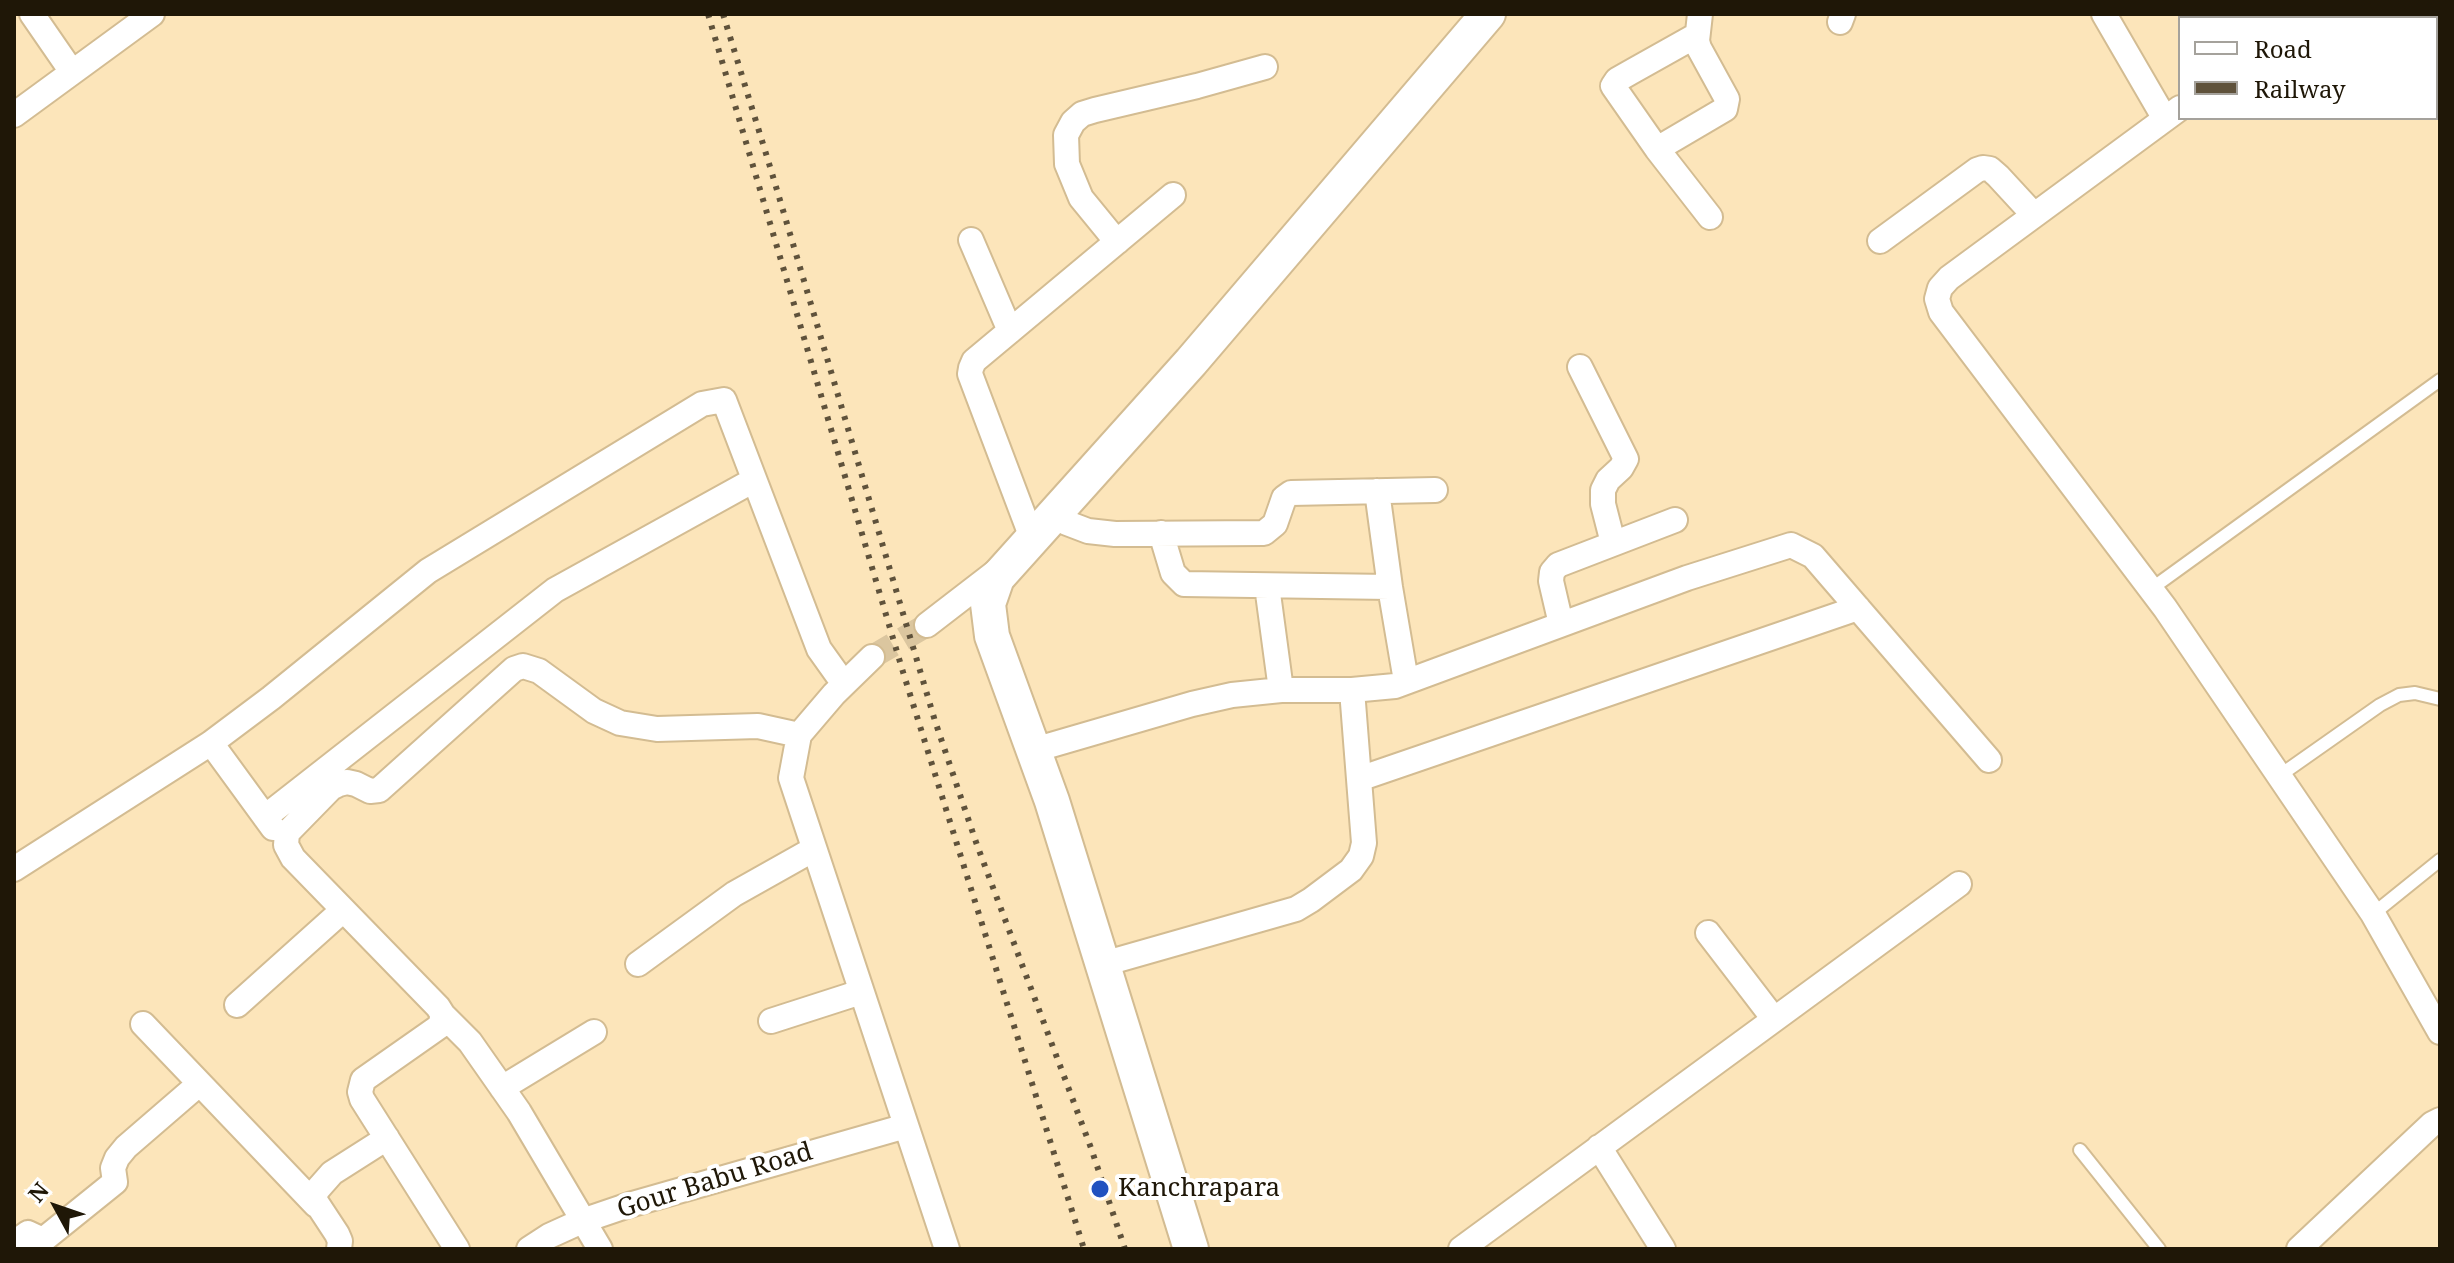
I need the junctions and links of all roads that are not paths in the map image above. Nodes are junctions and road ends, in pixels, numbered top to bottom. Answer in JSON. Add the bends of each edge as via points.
{"nodes":[{"id":1,"x":32,"y":14,"type":"edge"},
{"id":2,"x":152,"y":14,"type":"edge"},
{"id":3,"x":2104,"y":14,"type":"edge"},
{"id":4,"x":1484,"y":18,"type":"edge"},
{"id":5,"x":1699,"y":25,"type":"edge"},
{"id":6,"x":1265,"y":67,"type":"dead end"},
{"id":7,"x":72,"y":72,"type":"junction"},
{"id":8,"x":2172,"y":113,"type":"edge"},
{"id":9,"x":14,"y":115,"type":"edge"},
{"id":10,"x":1657,"y":149,"type":"junction"},
{"id":11,"x":1173,"y":195,"type":"dead end"},
{"id":12,"x":2034,"y":215,"type":"junction"},
{"id":13,"x":1710,"y":217,"type":"dead end"},
{"id":14,"x":971,"y":240,"type":"dead end"},
{"id":15,"x":1880,"y":241,"type":"dead end"},
{"id":16,"x":1117,"y":242,"type":"junction"},
{"id":17,"x":1010,"y":331,"type":"junction"},
{"id":18,"x":1580,"y":367,"type":"dead end"},
{"id":19,"x":2438,"y":386,"type":"edge"},
{"id":20,"x":754,"y":480,"type":"junction"},
{"id":21,"x":1435,"y":490,"type":"dead end"},
{"id":22,"x":1377,"y":491,"type":"junction"},
{"id":23,"x":1675,"y":520,"type":"dead end"},
{"id":24,"x":1161,"y":533,"type":"junction"},
{"id":25,"x":1033,"y":537,"type":"junction"},
{"id":26,"x":1613,"y":543,"type":"junction"},
{"id":27,"x":1267,"y":586,"type":"junction"},
{"id":28,"x":1390,"y":587,"type":"junction"},
{"id":29,"x":2151,"y":589,"type":"junction"},
{"id":30,"x":1858,"y":608,"type":"junction"},
{"id":31,"x":1561,"y":624,"type":"junction"},
{"id":32,"x":927,"y":625,"type":"tunnel mouth"},
{"id":33,"x":872,"y":657,"type":"tunnel mouth"},
{"id":34,"x":1406,"y":681,"type":"junction"},
{"id":35,"x":844,"y":684,"type":"junction"},
{"id":36,"x":1281,"y":690,"type":"junction"},
{"id":37,"x":1352,"y":690,"type":"junction"},
{"id":38,"x":2440,"y":699,"type":"edge"},
{"id":39,"x":799,"y":735,"type":"junction"},
{"id":40,"x":211,"y":743,"type":"junction"},
{"id":41,"x":1034,"y":750,"type":"junction"},
{"id":42,"x":1989,"y":760,"type":"dead end"},
{"id":43,"x":2279,"y":776,"type":"junction"},
{"id":44,"x":1359,"y":779,"type":"junction"},
{"id":45,"x":265,"y":817,"type":"junction"},
{"id":46,"x":286,"y":845,"type":"junction"},
{"id":47,"x":814,"y":849,"type":"junction"},
{"id":48,"x":2440,"y":860,"type":"edge"},
{"id":49,"x":14,"y":869,"type":"edge"},
{"id":50,"x":1959,"y":884,"type":"dead end"},
{"id":51,"x":343,"y":910,"type":"junction"},
{"id":52,"x":2373,"y":914,"type":"junction"},
{"id":53,"x":1708,"y":933,"type":"dead end"},
{"id":54,"x":638,"y":964,"type":"dead end"},
{"id":55,"x":1103,"y":964,"type":"junction"},
{"id":56,"x":861,"y":992,"type":"junction"},
{"id":57,"x":237,"y":1005,"type":"dead end"},
{"id":58,"x":443,"y":1015,"type":"junction"},
{"id":59,"x":1774,"y":1019,"type":"junction"},
{"id":60,"x":771,"y":1021,"type":"dead end"},
{"id":61,"x":143,"y":1024,"type":"dead end"},
{"id":62,"x":594,"y":1032,"type":"dead end"},
{"id":63,"x":2440,"y":1032,"type":"edge"},
{"id":64,"x":199,"y":1084,"type":"junction"},
{"id":65,"x":502,"y":1088,"type":"junction"},
{"id":66,"x":2436,"y":1122,"type":"edge"},
{"id":67,"x":906,"y":1126,"type":"junction"},
{"id":68,"x":387,"y":1138,"type":"junction"},
{"id":69,"x":1599,"y":1147,"type":"junction"},
{"id":70,"x":2080,"y":1150,"type":"dead end"},
{"id":71,"x":316,"y":1205,"type":"junction"},
{"id":72,"x":582,"y":1221,"type":"junction"},
{"id":73,"x":14,"y":1243,"type":"edge"},
{"id":74,"x":2304,"y":1245,"type":"edge"},
{"id":75,"x":339,"y":1249,"type":"edge"},
{"id":76,"x":457,"y":1249,"type":"edge"},
{"id":77,"x":529,"y":1249,"type":"edge"},
{"id":78,"x":600,"y":1249,"type":"edge"},
{"id":79,"x":947,"y":1249,"type":"edge"},
{"id":80,"x":1191,"y":1249,"type":"edge"},
{"id":81,"x":1461,"y":1249,"type":"edge"},
{"id":82,"x":1663,"y":1249,"type":"edge"},
{"id":83,"x":2159,"y":1249,"type":"edge"}],
"edges":[{"from":1,"to":7,"type":"street"},
{"from":2,"to":7,"type":"street"},
{"from":3,"to":8,"type":"street"},
{"from":4,"to":25,"type":"street","via":[[1191,362]]},
{"from":5,"to":10,"type":"street","via":[[1699,48],[1727,99],[1725,109]]},
{"from":5,"to":10,"type":"street","via":[[1613,86]]},
{"from":6,"to":16,"type":"street","via":[[1095,110],[1073,122],[1066,135],[1071,176],[1081,198]]},
{"from":7,"to":9,"type":"street"},
{"from":8,"to":12,"type":"street"},
{"from":10,"to":13,"type":"street"},
{"from":11,"to":16,"type":"street"},
{"from":12,"to":15,"type":"street","via":[[1998,176],[1983,168]]},
{"from":12,"to":29,"type":"street","via":[[1949,278],[1937,299],[1941,312]]},
{"from":14,"to":17,"type":"street"},
{"from":16,"to":17,"type":"street"},
{"from":17,"to":25,"type":"street","via":[[974,361],[970,374]]},
{"from":18,"to":26,"type":"street","via":[[1626,459],[1603,490]]},
{"from":19,"to":29,"type":"lane"},
{"from":20,"to":35,"type":"street","via":[[819,649]]},
{"from":20,"to":40,"type":"street","via":[[724,400],[702,404],[428,571]]},
{"from":20,"to":45,"type":"street","via":[[555,590]]},
{"from":21,"to":22,"type":"street"},
{"from":22,"to":24,"type":"street","via":[[1291,493],[1275,524],[1264,533]]},
{"from":22,"to":28,"type":"street"},
{"from":23,"to":26,"type":"street"},
{"from":24,"to":25,"type":"street","via":[[1115,534],[1067,523]]},
{"from":24,"to":27,"type":"street","via":[[1173,573],[1184,584]]},
{"from":25,"to":32,"type":"street"},
{"from":25,"to":41,"type":"street","via":[[997,578],[988,604],[992,636]]},
{"from":26,"to":31,"type":"street","via":[[1565,561],[1552,572]]},
{"from":27,"to":28,"type":"street"},
{"from":27,"to":36,"type":"street"},
{"from":28,"to":34,"type":"street"},
{"from":29,"to":43,"type":"street"},
{"from":30,"to":31,"type":"street","via":[[1813,556],[1791,545]]},
{"from":30,"to":42,"type":"street"},
{"from":30,"to":44,"type":"street"},
{"from":31,"to":34,"type":"street"},
{"from":33,"to":35,"type":"street"},
{"from":34,"to":37,"type":"street"},
{"from":35,"to":39,"type":"street"},
{"from":36,"to":37,"type":"street"},
{"from":36,"to":41,"type":"street","via":[[1192,704]]},
{"from":37,"to":44,"type":"street"},
{"from":38,"to":43,"type":"lane","via":[[2399,695]]},
{"from":39,"to":46,"type":"street","via":[[758,726],[657,729],[620,723],[523,666],[379,790],[347,782],[331,788],[287,833]]},
{"from":39,"to":47,"type":"street","via":[[791,778]]},
{"from":40,"to":45,"type":"street"},
{"from":40,"to":49,"type":"street"},
{"from":41,"to":55,"type":"street"},
{"from":43,"to":52,"type":"street"},
{"from":44,"to":55,"type":"street","via":[[1361,856],[1311,900],[1296,909]]},
{"from":45,"to":46,"type":"street"},
{"from":46,"to":51,"type":"street"},
{"from":47,"to":54,"type":"street","via":[[734,894]]},
{"from":47,"to":56,"type":"street"},
{"from":48,"to":52,"type":"lane"},
{"from":50,"to":59,"type":"street"},
{"from":51,"to":57,"type":"street"},
{"from":51,"to":58,"type":"street"},
{"from":52,"to":63,"type":"street"},
{"from":53,"to":59,"type":"street"},
{"from":55,"to":80,"type":"street"},
{"from":56,"to":60,"type":"street"},
{"from":56,"to":67,"type":"street"},
{"from":58,"to":65,"type":"street","via":[[470,1042]]},
{"from":58,"to":68,"type":"street","via":[[440,1026],[363,1080],[362,1099]]},
{"from":59,"to":69,"type":"street"},
{"from":61,"to":64,"type":"street"},
{"from":62,"to":65,"type":"street"},
{"from":64,"to":71,"type":"street"},
{"from":64,"to":73,"type":"street","via":[[126,1147],[113,1168],[115,1182],[43,1240],[28,1233]]},
{"from":65,"to":72,"type":"street"},
{"from":66,"to":74,"type":"street"},
{"from":67,"to":72,"type":"street","name":"Gour Babu Road"},
{"from":67,"to":79,"type":"street"},
{"from":68,"to":71,"type":"street","via":[[332,1173],[322,1183]]},
{"from":68,"to":76,"type":"street"},
{"from":69,"to":81,"type":"street"},
{"from":69,"to":82,"type":"street"},
{"from":70,"to":83,"type":"lane"},
{"from":71,"to":75,"type":"street","via":[[337,1234]]},
{"from":72,"to":77,"type":"street","name":"Gour Babu Road"},
{"from":72,"to":78,"type":"street"}]}
